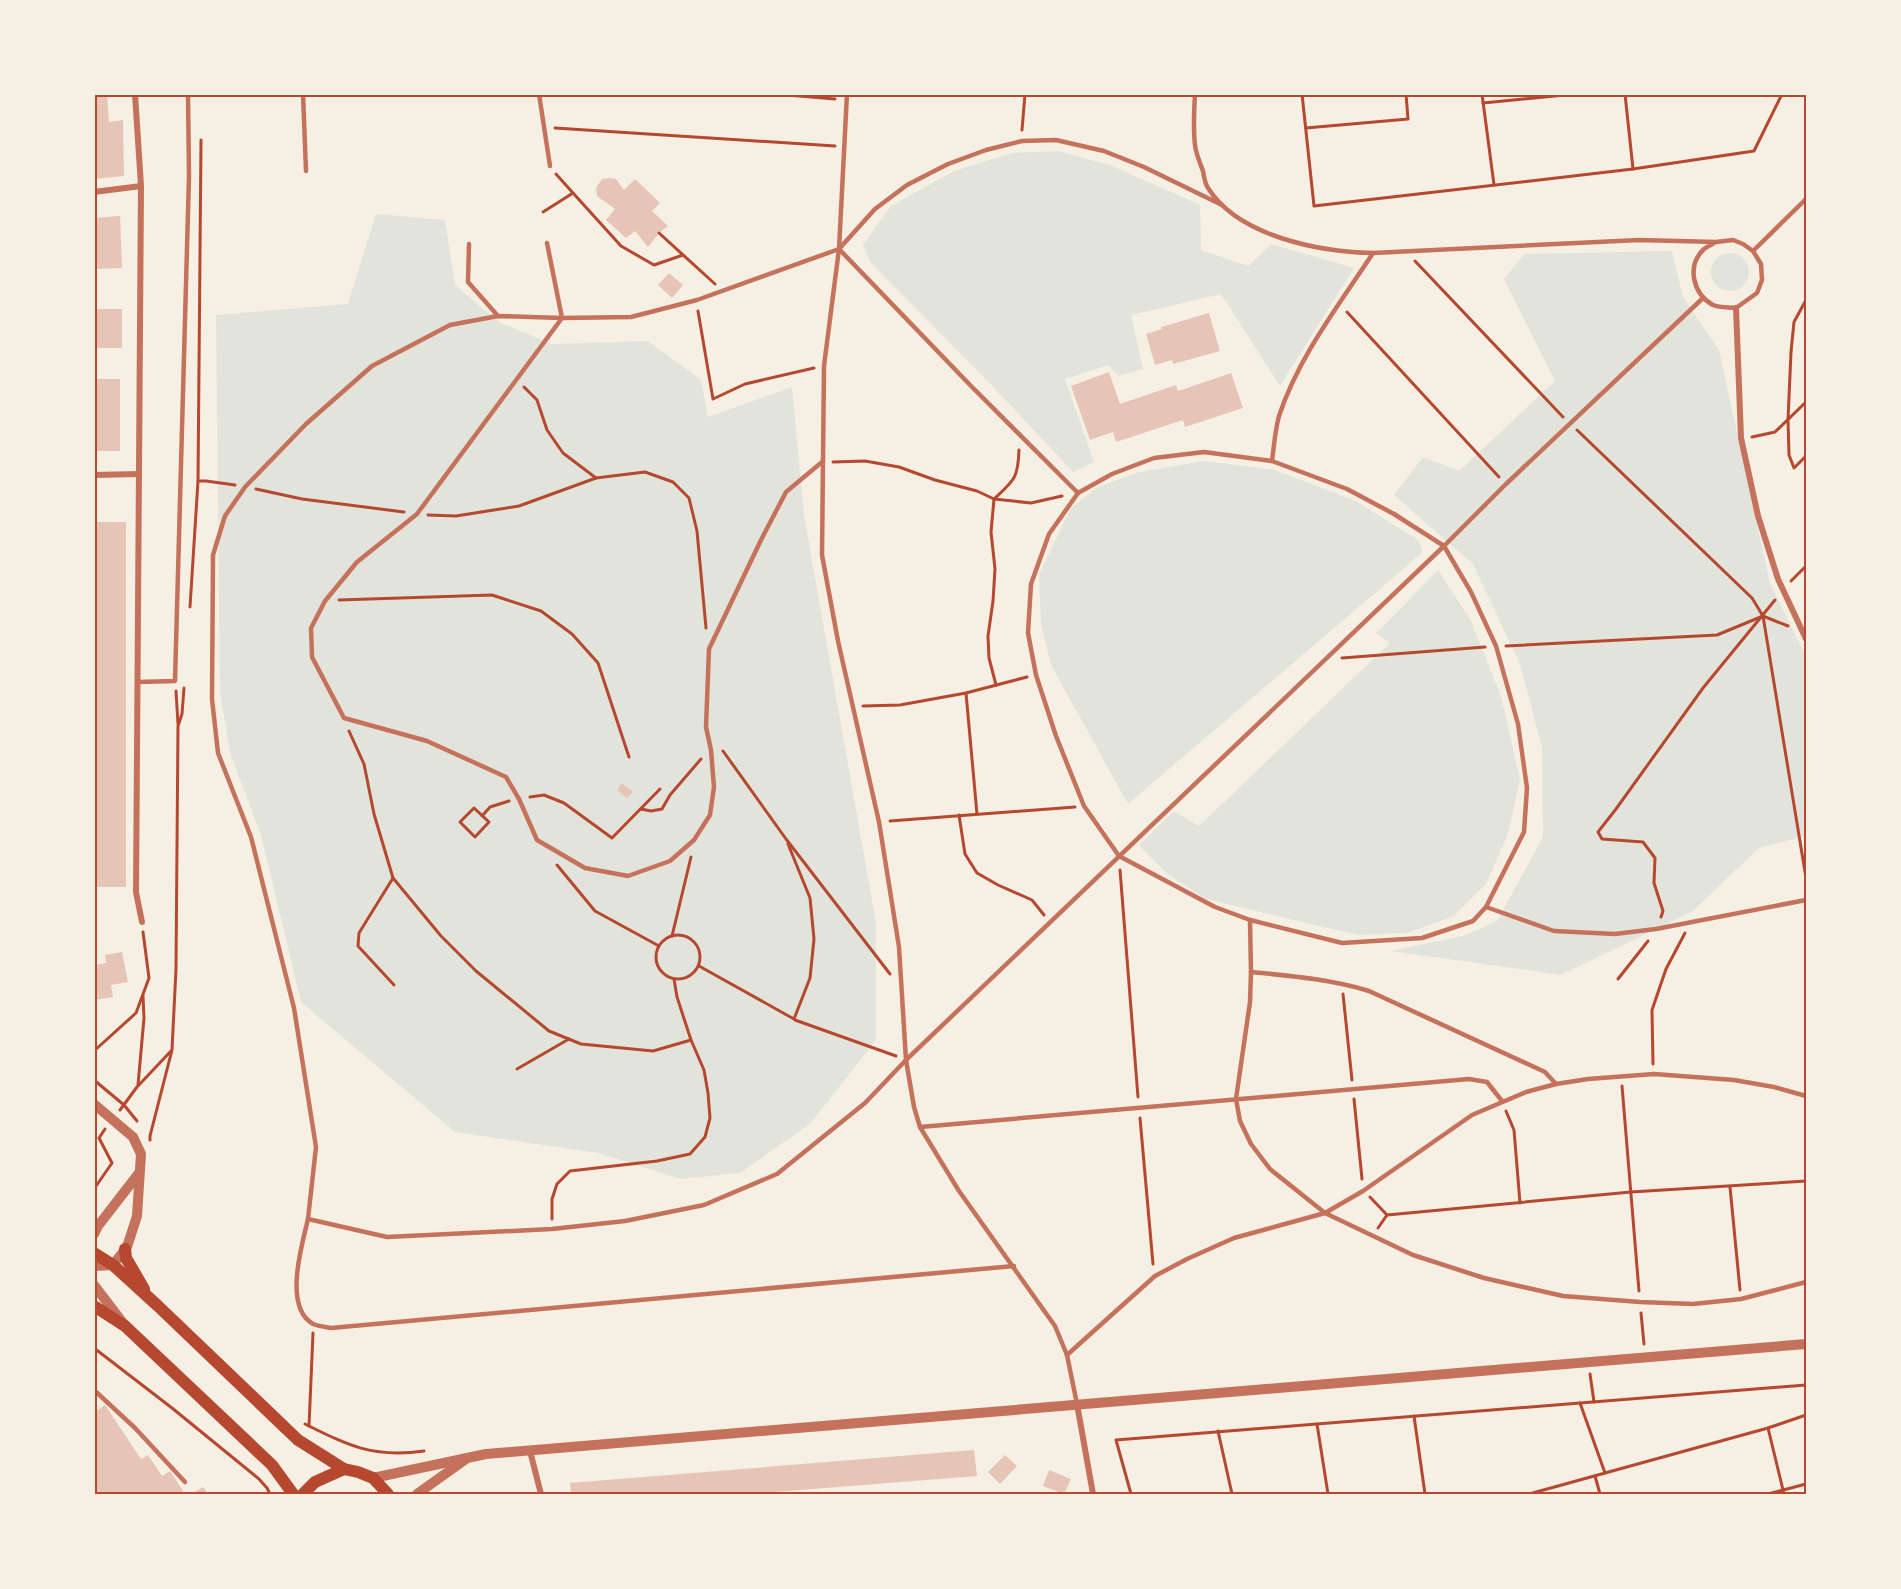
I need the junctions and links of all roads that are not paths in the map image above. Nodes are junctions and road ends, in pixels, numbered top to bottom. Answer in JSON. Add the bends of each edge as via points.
{"nodes":[{"id":1,"x":135,"y":94,"type":"edge"},
{"id":2,"x":188,"y":94,"type":"edge"},
{"id":3,"x":303,"y":94,"type":"edge"},
{"id":4,"x":539,"y":94,"type":"edge"},
{"id":5,"x":1195,"y":94,"type":"edge"},
{"id":6,"x":846,"y":97,"type":"edge"},
{"id":7,"x":550,"y":166,"type":"road end"},
{"id":8,"x":306,"y":171,"type":"dead end"},
{"id":9,"x":141,"y":186,"type":"junction"},
{"id":10,"x":94,"y":192,"type":"edge"},
{"id":11,"x":1806,"y":199,"type":"edge"},
{"id":12,"x":1222,"y":206,"type":"junction"},
{"id":13,"x":1716,"y":242,"type":"junction"},
{"id":14,"x":547,"y":243,"type":"dead end"},
{"id":15,"x":469,"y":244,"type":"dead end"},
{"id":16,"x":839,"y":249,"type":"junction"},
{"id":17,"x":1754,"y":251,"type":"junction"},
{"id":18,"x":1373,"y":253,"type":"junction"},
{"id":19,"x":1702,"y":298,"type":"junction"},
{"id":20,"x":1736,"y":308,"type":"junction"},
{"id":21,"x":498,"y":316,"type":"junction"},
{"id":22,"x":562,"y":318,"type":"junction"},
{"id":23,"x":1272,"y":461,"type":"junction"},
{"id":24,"x":822,"y":462,"type":"junction"},
{"id":25,"x":139,"y":474,"type":"junction"},
{"id":26,"x":94,"y":475,"type":"edge"},
{"id":27,"x":1078,"y":493,"type":"junction"},
{"id":28,"x":1444,"y":546,"type":"junction"},
{"id":29,"x":1806,"y":639,"type":"edge"},
{"id":30,"x":138,"y":681,"type":"junction"},
{"id":31,"x":1119,"y":856,"type":"junction"},
{"id":32,"x":1806,"y":900,"type":"edge"},
{"id":33,"x":1486,"y":907,"type":"junction"},
{"id":34,"x":1250,"y":920,"type":"junction"},
{"id":35,"x":142,"y":922,"type":"road end"},
{"id":36,"x":1251,"y":972,"type":"junction"},
{"id":37,"x":906,"y":1060,"type":"junction"},
{"id":38,"x":1556,"y":1084,"type":"junction"},
{"id":39,"x":1806,"y":1096,"type":"edge"},
{"id":40,"x":1236,"y":1099,"type":"junction"},
{"id":41,"x":1502,"y":1101,"type":"junction"},
{"id":42,"x":95,"y":1104,"type":"edge"},
{"id":43,"x":920,"y":1127,"type":"junction"},
{"id":44,"x":139,"y":1173,"type":"junction"},
{"id":45,"x":1324,"y":1214,"type":"junction"},
{"id":46,"x":308,"y":1218,"type":"junction"},
{"id":47,"x":94,"y":1234,"type":"edge"},
{"id":48,"x":125,"y":1249,"type":"junction"},
{"id":49,"x":94,"y":1253,"type":"edge"},
{"id":50,"x":113,"y":1265,"type":"junction"},
{"id":51,"x":94,"y":1266,"type":"edge"},
{"id":52,"x":1014,"y":1266,"type":"junction"},
{"id":53,"x":1806,"y":1282,"type":"edge"},
{"id":54,"x":94,"y":1285,"type":"edge"},
{"id":55,"x":94,"y":1306,"type":"edge"},
{"id":56,"x":158,"y":1306,"type":"junction"},
{"id":57,"x":125,"y":1326,"type":"junction"},
{"id":58,"x":1806,"y":1344,"type":"edge"},
{"id":59,"x":1067,"y":1355,"type":"junction"},
{"id":60,"x":94,"y":1390,"type":"edge"},
{"id":61,"x":1077,"y":1404,"type":"junction"},
{"id":62,"x":530,"y":1450,"type":"junction"},
{"id":63,"x":470,"y":1456,"type":"junction"},
{"id":64,"x":344,"y":1469,"type":"junction"},
{"id":65,"x":373,"y":1478,"type":"junction"},
{"id":66,"x":184,"y":1482,"type":"dead end"},
{"id":67,"x":292,"y":1494,"type":"edge"},
{"id":68,"x":303,"y":1494,"type":"edge"},
{"id":69,"x":387,"y":1494,"type":"edge"},
{"id":70,"x":417,"y":1494,"type":"edge"},
{"id":71,"x":541,"y":1494,"type":"edge"},
{"id":72,"x":1093,"y":1494,"type":"edge"}],
"edges":[{"from":1,"to":9,"type":"street"},
{"from":2,"to":30,"type":"lane","via":[[175,681]]},
{"from":3,"to":8,"type":"lane"},
{"from":4,"to":7,"type":"lane"},
{"from":5,"to":12,"type":"lane","via":[[1195,146],[1207,187]]},
{"from":6,"to":16,"type":"lane"},
{"from":9,"to":10,"type":"street"},
{"from":9,"to":25,"type":"street"},
{"from":11,"to":17,"type":"lane"},
{"from":12,"to":16,"type":"lane","via":[[1104,151],[1056,140],[1022,141],[948,164],[907,185],[875,209]]},
{"from":12,"to":18,"type":"lane","via":[[1266,232],[1291,241]]},
{"from":13,"to":17,"type":"lane","via":[[1733,240]]},
{"from":13,"to":18,"type":"lane","via":[[1639,240]]},
{"from":13,"to":19,"type":"lane","via":[[1696,262],[1694,280]]},
{"from":14,"to":22,"type":"lane"},
{"from":15,"to":21,"type":"lane","via":[[468,282]]},
{"from":16,"to":22,"type":"lane","via":[[697,300],[631,317]]},
{"from":16,"to":24,"type":"lane","via":[[824,366]]},
{"from":16,"to":27,"type":"lane"},
{"from":17,"to":20,"type":"lane","via":[[1761,264],[1762,280],[1757,293]]},
{"from":18,"to":23,"type":"lane","via":[[1294,379],[1279,418]]},
{"from":19,"to":20,"type":"lane","via":[[1715,306]]},
{"from":19,"to":28,"type":"lane"},
{"from":20,"to":29,"type":"street","via":[[1741,438],[1758,516],[1782,590]]},
{"from":21,"to":22,"type":"lane"},
{"from":21,"to":46,"type":"lane","via":[[450,326],[372,366],[306,424],[245,487],[225,516],[213,555],[212,699],[218,753],[251,837],[294,1008],[316,1147]]},
{"from":22,"to":24,"type":"lane","via":[[417,514],[357,561],[325,601],[311,628],[312,657],[344,718],[427,741],[506,777],[537,840],[585,868],[628,876],[670,861],[694,840],[710,815],[714,787],[706,728],[708,649],[786,492]]},
{"from":23,"to":27,"type":"lane","via":[[1204,452],[1154,458]]},
{"from":23,"to":28,"type":"lane","via":[[1347,489]]},
{"from":24,"to":37,"type":"lane","via":[[822,555],[879,822],[899,947]]},
{"from":25,"to":26,"type":"street"},
{"from":25,"to":30,"type":"street"},
{"from":27,"to":31,"type":"lane","via":[[1049,534],[1031,584],[1028,633],[1035,675],[1084,806]]},
{"from":28,"to":31,"type":"lane"},
{"from":28,"to":33,"type":"lane","via":[[1496,646],[1518,724],[1527,788],[1524,832]]},
{"from":30,"to":35,"type":"street","via":[[136,892]]},
{"from":31,"to":34,"type":"lane","via":[[1215,907]]},
{"from":31,"to":37,"type":"lane"},
{"from":32,"to":33,"type":"lane","via":[[1615,934],[1554,931]]},
{"from":33,"to":34,"type":"lane","via":[[1473,921],[1422,938],[1342,943]]},
{"from":34,"to":36,"type":"lane"},
{"from":36,"to":38,"type":"lane","via":[[1342,983],[1369,991],[1545,1072]]},
{"from":36,"to":40,"type":"lane"},
{"from":37,"to":43,"type":"lane"},
{"from":37,"to":46,"type":"lane","via":[[866,1103],[777,1174],[704,1204],[625,1221],[552,1229],[387,1237]]},
{"from":38,"to":39,"type":"lane","via":[[1654,1074],[1734,1080]]},
{"from":38,"to":41,"type":"lane"},
{"from":40,"to":41,"type":"lane","via":[[1469,1079],[1487,1082]]},
{"from":40,"to":43,"type":"lane"},
{"from":40,"to":45,"type":"lane","via":[[1240,1121],[1251,1144],[1270,1169]]},
{"from":41,"to":45,"type":"lane","via":[[1472,1115]]},
{"from":42,"to":44,"type":"street","via":[[133,1137],[141,1154]]},
{"from":43,"to":52,"type":"lane","via":[[959,1191]]},
{"from":44,"to":47,"type":"street"},
{"from":44,"to":48,"type":"street","via":[[137,1216]]},
{"from":45,"to":53,"type":"lane","via":[[1413,1255],[1484,1278],[1563,1296],[1693,1304],[1741,1299]]},
{"from":45,"to":59,"type":"lane","via":[[1234,1238],[1155,1276]]},
{"from":46,"to":52,"type":"lane","via":[[298,1266],[297,1294],[301,1312],[313,1324],[331,1328]]},
{"from":48,"to":50,"type":"street"},
{"from":48,"to":56,"type":"main road","via":[[134,1273]]},
{"from":49,"to":50,"type":"main road"},
{"from":50,"to":51,"type":"street"},
{"from":50,"to":56,"type":"main road"},
{"from":52,"to":59,"type":"lane","via":[[1055,1326]]},
{"from":54,"to":57,"type":"street"},
{"from":55,"to":57,"type":"main road"},
{"from":56,"to":64,"type":"main road","via":[[298,1440]]},
{"from":57,"to":67,"type":"main road","via":[[272,1466]]},
{"from":58,"to":61,"type":"street"},
{"from":59,"to":61,"type":"lane"},
{"from":60,"to":66,"type":"lane"},
{"from":61,"to":62,"type":"street"},
{"from":61,"to":72,"type":"street"},
{"from":62,"to":63,"type":"street"},
{"from":62,"to":71,"type":"street"},
{"from":63,"to":65,"type":"street"},
{"from":63,"to":70,"type":"street"},
{"from":64,"to":65,"type":"main road"},
{"from":64,"to":68,"type":"main road","via":[[315,1482]]},
{"from":65,"to":69,"type":"main road"}]}
